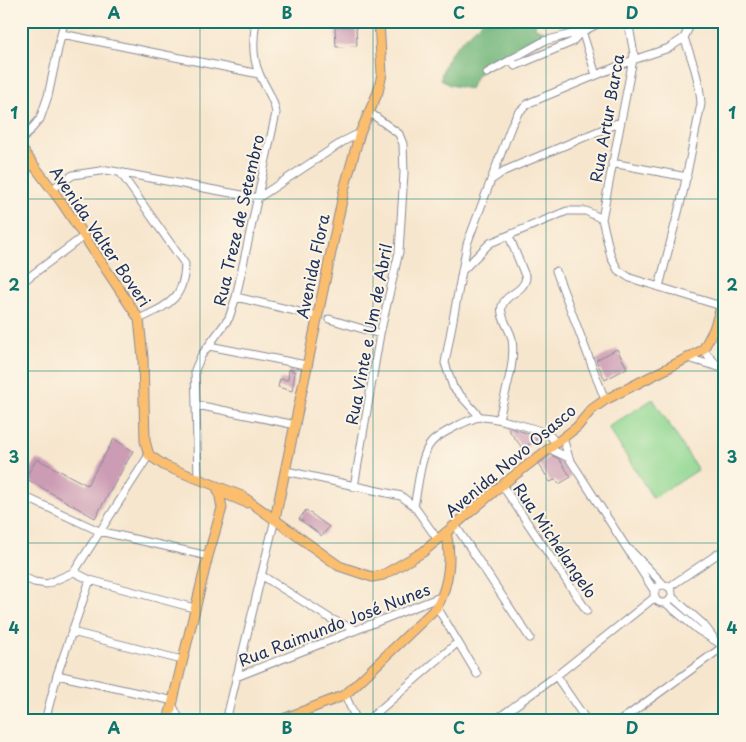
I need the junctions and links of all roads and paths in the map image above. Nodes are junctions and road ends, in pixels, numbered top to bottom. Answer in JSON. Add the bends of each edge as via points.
{"nodes":[{"id":1,"x":64,"y":21,"type":"edge"},
{"id":2,"x":245,"y":21,"type":"edge"},
{"id":3,"x":379,"y":21,"type":"edge"},
{"id":4,"x":603,"y":21,"type":"edge"},
{"id":5,"x":628,"y":21,"type":"edge"},
{"id":6,"x":692,"y":21,"type":"edge"},
{"id":7,"x":256,"y":23,"type":"edge"},
{"id":8,"x":582,"y":32,"type":"junction"},
{"id":9,"x":62,"y":34,"type":"junction"},
{"id":10,"x":684,"y":38,"type":"junction"},
{"id":11,"x":511,"y":59,"type":"junction"},
{"id":12,"x":633,"y":60,"type":"junction"},
{"id":13,"x":487,"y":73,"type":"dead end"},
{"id":14,"x":259,"y":74,"type":"junction"},
{"id":15,"x":596,"y":75,"type":"junction"},
{"id":16,"x":369,"y":112,"type":"junction"},
{"id":17,"x":620,"y":122,"type":"junction"},
{"id":18,"x":360,"y":133,"type":"junction"},
{"id":19,"x":21,"y":141,"type":"edge"},
{"id":20,"x":21,"y":148,"type":"edge"},
{"id":21,"x":30,"y":160,"type":"junction"},
{"id":22,"x":612,"y":163,"type":"junction"},
{"id":23,"x":120,"y":172,"type":"junction"},
{"id":24,"x":686,"y":177,"type":"junction"},
{"id":25,"x":491,"y":180,"type":"junction"},
{"id":26,"x":21,"y":189,"type":"edge"},
{"id":27,"x":52,"y":189,"type":"junction"},
{"id":28,"x":258,"y":198,"type":"junction"},
{"id":29,"x":602,"y":219,"type":"junction"},
{"id":30,"x":84,"y":236,"type":"junction"},
{"id":31,"x":509,"y":236,"type":"junction"},
{"id":32,"x":462,"y":272,"type":"junction"},
{"id":33,"x":556,"y":272,"type":"dead end"},
{"id":34,"x":21,"y":283,"type":"edge"},
{"id":35,"x":659,"y":287,"type":"junction"},
{"id":36,"x":236,"y":297,"type":"junction"},
{"id":37,"x":724,"y":299,"type":"edge"},
{"id":38,"x":317,"y":316,"type":"junction"},
{"id":39,"x":139,"y":319,"type":"junction"},
{"id":40,"x":329,"y":319,"type":"dead end"},
{"id":41,"x":380,"y":334,"type":"junction"},
{"id":42,"x":209,"y":346,"type":"junction"},
{"id":43,"x":703,"y":350,"type":"junction"},
{"id":44,"x":688,"y":358,"type":"junction"},
{"id":45,"x":306,"y":366,"type":"junction"},
{"id":46,"x":722,"y":368,"type":"edge"},
{"id":47,"x":606,"y":400,"type":"junction"},
{"id":48,"x":197,"y":405,"type":"junction"},
{"id":49,"x":480,"y":417,"type":"junction"},
{"id":50,"x":498,"y":419,"type":"junction"},
{"id":51,"x":296,"y":425,"type":"junction"},
{"id":52,"x":556,"y":444,"type":"junction"},
{"id":53,"x":150,"y":455,"type":"junction"},
{"id":54,"x":569,"y":458,"type":"junction"},
{"id":55,"x":286,"y":470,"type":"junction"},
{"id":56,"x":198,"y":478,"type":"junction"},
{"id":57,"x":502,"y":485,"type":"junction"},
{"id":58,"x":354,"y":487,"type":"junction"},
{"id":59,"x":216,"y":489,"type":"junction"},
{"id":60,"x":21,"y":494,"type":"edge"},
{"id":61,"x":242,"y":496,"type":"junction"},
{"id":62,"x":232,"y":498,"type":"junction"},
{"id":63,"x":254,"y":505,"type":"junction"},
{"id":64,"x":414,"y":506,"type":"junction"},
{"id":65,"x":222,"y":508,"type":"junction"},
{"id":66,"x":275,"y":520,"type":"junction"},
{"id":67,"x":455,"y":526,"type":"junction"},
{"id":68,"x":98,"y":531,"type":"junction"},
{"id":69,"x":446,"y":532,"type":"junction"},
{"id":70,"x":438,"y":540,"type":"junction"},
{"id":71,"x":725,"y":549,"type":"edge"},
{"id":72,"x":630,"y":550,"type":"junction"},
{"id":73,"x":208,"y":556,"type":"junction"},
{"id":74,"x":74,"y":572,"type":"junction"},
{"id":75,"x":652,"y":574,"type":"junction"},
{"id":76,"x":261,"y":575,"type":"junction"},
{"id":77,"x":21,"y":576,"type":"edge"},
{"id":78,"x":90,"y":580,"type":"junction"},
{"id":79,"x":646,"y":580,"type":"junction"},
{"id":80,"x":669,"y":590,"type":"junction"},
{"id":81,"x":443,"y":596,"type":"junction"},
{"id":82,"x":656,"y":597,"type":"junction"},
{"id":83,"x":666,"y":603,"type":"junction"},
{"id":84,"x":437,"y":607,"type":"junction"},
{"id":85,"x":194,"y":608,"type":"junction"},
{"id":86,"x":587,"y":611,"type":"dead end"},
{"id":87,"x":688,"y":611,"type":"junction"},
{"id":88,"x":682,"y":617,"type":"junction"},
{"id":89,"x":697,"y":618,"type":"junction"},
{"id":90,"x":691,"y":624,"type":"junction"},
{"id":91,"x":356,"y":630,"type":"junction"},
{"id":92,"x":72,"y":632,"type":"junction"},
{"id":93,"x":530,"y":638,"type":"dead end"},
{"id":94,"x":713,"y":638,"type":"junction"},
{"id":95,"x":457,"y":643,"type":"junction"},
{"id":96,"x":724,"y":646,"type":"edge"},
{"id":97,"x":21,"y":653,"type":"edge"},
{"id":98,"x":21,"y":657,"type":"edge"},
{"id":99,"x":182,"y":660,"type":"junction"},
{"id":100,"x":477,"y":674,"type":"dead end"},
{"id":101,"x":57,"y":675,"type":"junction"},
{"id":102,"x":556,"y":676,"type":"junction"},
{"id":103,"x":236,"y":677,"type":"junction"},
{"id":104,"x":345,"y":695,"type":"junction"},
{"id":105,"x":175,"y":716,"type":"edge"},
{"id":106,"x":45,"y":721,"type":"edge"},
{"id":107,"x":226,"y":721,"type":"edge"},
{"id":108,"x":278,"y":721,"type":"edge"},
{"id":109,"x":357,"y":721,"type":"edge"},
{"id":110,"x":367,"y":721,"type":"edge"},
{"id":111,"x":494,"y":721,"type":"edge"},
{"id":112,"x":587,"y":721,"type":"edge"},
{"id":113,"x":620,"y":721,"type":"edge"}],
"edges":[{"from":1,"to":9,"type":"street"},
{"from":2,"to":7,"type":"street"},
{"from":3,"to":16,"type":"main road","name":"Avenida Flora","via":[[382,74]]},
{"from":4,"to":8,"type":"street"},
{"from":5,"to":12,"type":"street","name":"Rua Artur Barca"},
{"from":6,"to":10,"type":"street"},
{"from":7,"to":14,"type":"street","name":"Rua Treze de Setembro","via":[[254,51]]},
{"from":8,"to":11,"type":"street","via":[[544,41]]},
{"from":8,"to":11,"type":"street","via":[[572,42],[515,66]]},
{"from":8,"to":15,"type":"street"},
{"from":9,"to":14,"type":"street"},
{"from":9,"to":19,"type":"street","via":[[40,119]]},
{"from":10,"to":12,"type":"street","via":[[669,48]]},
{"from":10,"to":24,"type":"street","via":[[701,91]]},
{"from":11,"to":13,"type":"street"},
{"from":12,"to":15,"type":"street"},
{"from":12,"to":17,"type":"street","name":"Rua Artur Barca"},
{"from":14,"to":28,"type":"street","name":"Rua Treze de Setembro","via":[[272,96],[276,113]]},
{"from":15,"to":25,"type":"street","via":[[529,103],[518,113]]},
{"from":16,"to":18,"type":"main road","name":"Avenida Flora"},
{"from":16,"to":41,"type":"street","name":"Rua Vinte e Um de Abril","via":[[399,134],[403,144],[399,252]]},
{"from":17,"to":22,"type":"street","name":"Rua Artur Barca"},
{"from":17,"to":25,"type":"street","via":[[504,171]]},
{"from":18,"to":28,"type":"street"},
{"from":18,"to":38,"type":"main road","name":"Avenida Flora"},
{"from":20,"to":21,"type":"main road","name":"Avenida Valter Boveri"},
{"from":21,"to":26,"type":"street"},
{"from":21,"to":27,"type":"main road","name":"Avenida Valter Boveri"},
{"from":22,"to":24,"type":"street"},
{"from":22,"to":29,"type":"street","name":"Rua Artur Barca"},
{"from":23,"to":27,"type":"street","via":[[93,170],[73,175]]},
{"from":23,"to":28,"type":"street"},
{"from":23,"to":39,"type":"street","via":[[185,264],[180,294]]},
{"from":24,"to":35,"type":"street"},
{"from":25,"to":32,"type":"street","via":[[467,244]]},
{"from":27,"to":30,"type":"main road","name":"Avenida Valter Boveri"},
{"from":28,"to":36,"type":"street","name":"Rua Treze de Setembro"},
{"from":29,"to":31,"type":"street","via":[[586,211],[567,212]]},
{"from":29,"to":35,"type":"street","via":[[611,257],[618,270],[630,278]]},
{"from":30,"to":34,"type":"street"},
{"from":30,"to":39,"type":"main road","name":"Avenida Valter Boveri"},
{"from":31,"to":32,"type":"street","via":[[490,243]]},
{"from":31,"to":50,"type":"street","via":[[526,278],[522,288],[505,300],[501,310],[512,347]]},
{"from":32,"to":49,"type":"street","via":[[445,363],[453,387]]},
{"from":33,"to":47,"type":"street"},
{"from":35,"to":37,"type":"street"},
{"from":36,"to":38,"type":"street"},
{"from":36,"to":42,"type":"street","name":"Rua Treze de Setembro","via":[[229,318]]},
{"from":37,"to":43,"type":"main road"},
{"from":38,"to":45,"type":"main road","name":"Avenida Flora"},
{"from":39,"to":53,"type":"main road","name":"Avenida Valter Boveri","via":[[145,441]]},
{"from":40,"to":41,"type":"street"},
{"from":41,"to":58,"type":"street","name":"Rua Vinte e Um de Abril"},
{"from":42,"to":45,"type":"street"},
{"from":42,"to":48,"type":"street","name":"Rua Treze de Setembro","via":[[195,370]]},
{"from":43,"to":44,"type":"main road","name":"Avenida Novo Osasco"},
{"from":43,"to":46,"type":"street"},
{"from":44,"to":46,"type":"street"},
{"from":44,"to":47,"type":"main road","name":"Avenida Novo Osasco"},
{"from":45,"to":51,"type":"main road","name":"Avenida Flora"},
{"from":47,"to":52,"type":"main road","name":"Avenida Novo Osasco"},
{"from":48,"to":51,"type":"street"},
{"from":48,"to":56,"type":"street","name":"Rua Treze de Setembro"},
{"from":49,"to":50,"type":"street"},
{"from":49,"to":64,"type":"street","via":[[429,444]]},
{"from":50,"to":52,"type":"street","via":[[550,435]]},
{"from":51,"to":55,"type":"main road","name":"Avenida Flora"},
{"from":52,"to":54,"type":"street"},
{"from":52,"to":54,"type":"street"},
{"from":52,"to":57,"type":"main road","name":"Avenida Novo Osasco"},
{"from":53,"to":56,"type":"main road","via":[[164,466]]},
{"from":53,"to":68,"type":"street"},
{"from":54,"to":72,"type":"street"},
{"from":55,"to":58,"type":"street"},
{"from":55,"to":66,"type":"main road","name":"Avenida Flora"},
{"from":56,"to":59,"type":"main road"},
{"from":57,"to":67,"type":"main road","name":"Avenida Novo Osasco"},
{"from":57,"to":86,"type":"street","name":"Rua Michelangelo"},
{"from":58,"to":64,"type":"street","via":[[401,496]]},
{"from":59,"to":61,"type":"main road","via":[[221,486]]},
{"from":59,"to":62,"type":"main road"},
{"from":59,"to":65,"type":"main road"},
{"from":60,"to":68,"type":"street"},
{"from":61,"to":62,"type":"main road"},
{"from":61,"to":63,"type":"main road"},
{"from":62,"to":63,"type":"main road"},
{"from":62,"to":65,"type":"main road"},
{"from":63,"to":66,"type":"main road"},
{"from":64,"to":70,"type":"street"},
{"from":65,"to":73,"type":"main road"},
{"from":66,"to":70,"type":"main road","via":[[339,566],[372,577],[383,575]]},
{"from":66,"to":76,"type":"street"},
{"from":67,"to":69,"type":"main road","name":"Avenida Novo Osasco"},
{"from":67,"to":93,"type":"street"},
{"from":68,"to":73,"type":"street"},
{"from":68,"to":74,"type":"street"},
{"from":69,"to":70,"type":"main road"},
{"from":69,"to":81,"type":"main road","name":"Avenida Novo Osasco","via":[[449,561]]},
{"from":71,"to":80,"type":"street"},
{"from":72,"to":75,"type":"street"},
{"from":72,"to":79,"type":"street"},
{"from":73,"to":85,"type":"main road"},
{"from":74,"to":77,"type":"street","via":[[47,584]]},
{"from":74,"to":78,"type":"street"},
{"from":75,"to":79,"type":"street"},
{"from":75,"to":80,"type":"street"},
{"from":76,"to":91,"type":"street","via":[[331,619]]},
{"from":76,"to":103,"type":"street"},
{"from":78,"to":85,"type":"street"},
{"from":78,"to":92,"type":"street"},
{"from":79,"to":82,"type":"street"},
{"from":80,"to":82,"type":"street","via":[[658,587]]},
{"from":80,"to":83,"type":"street"},
{"from":80,"to":87,"type":"street"},
{"from":81,"to":84,"type":"main road","name":"Avenida Novo Osasco"},
{"from":81,"to":91,"type":"street","name":"Rua Raimundo José Nunes"},
{"from":82,"to":83,"type":"street"},
{"from":82,"to":102,"type":"street"},
{"from":83,"to":88,"type":"street"},
{"from":84,"to":95,"type":"street"},
{"from":84,"to":104,"type":"main road","name":"Avenida Novo Osasco"},
{"from":85,"to":99,"type":"main road"},
{"from":87,"to":88,"type":"street"},
{"from":87,"to":89,"type":"street"},
{"from":88,"to":90,"type":"street"},
{"from":89,"to":90,"type":"street"},
{"from":89,"to":94,"type":"street"},
{"from":90,"to":94,"type":"street"},
{"from":91,"to":103,"type":"street","name":"Rua Raimundo José Nunes"},
{"from":92,"to":99,"type":"street"},
{"from":92,"to":101,"type":"street"},
{"from":94,"to":96,"type":"street"},
{"from":95,"to":100,"type":"street"},
{"from":95,"to":110,"type":"street"},
{"from":96,"to":113,"type":"street"},
{"from":97,"to":98,"type":"street"},
{"from":99,"to":105,"type":"main road"},
{"from":101,"to":105,"type":"street"},
{"from":101,"to":106,"type":"street"},
{"from":102,"to":111,"type":"street"},
{"from":102,"to":112,"type":"street"},
{"from":103,"to":107,"type":"street"},
{"from":104,"to":108,"type":"main road","name":"Avenida Novo Osasco"},
{"from":104,"to":109,"type":"street"}]}
